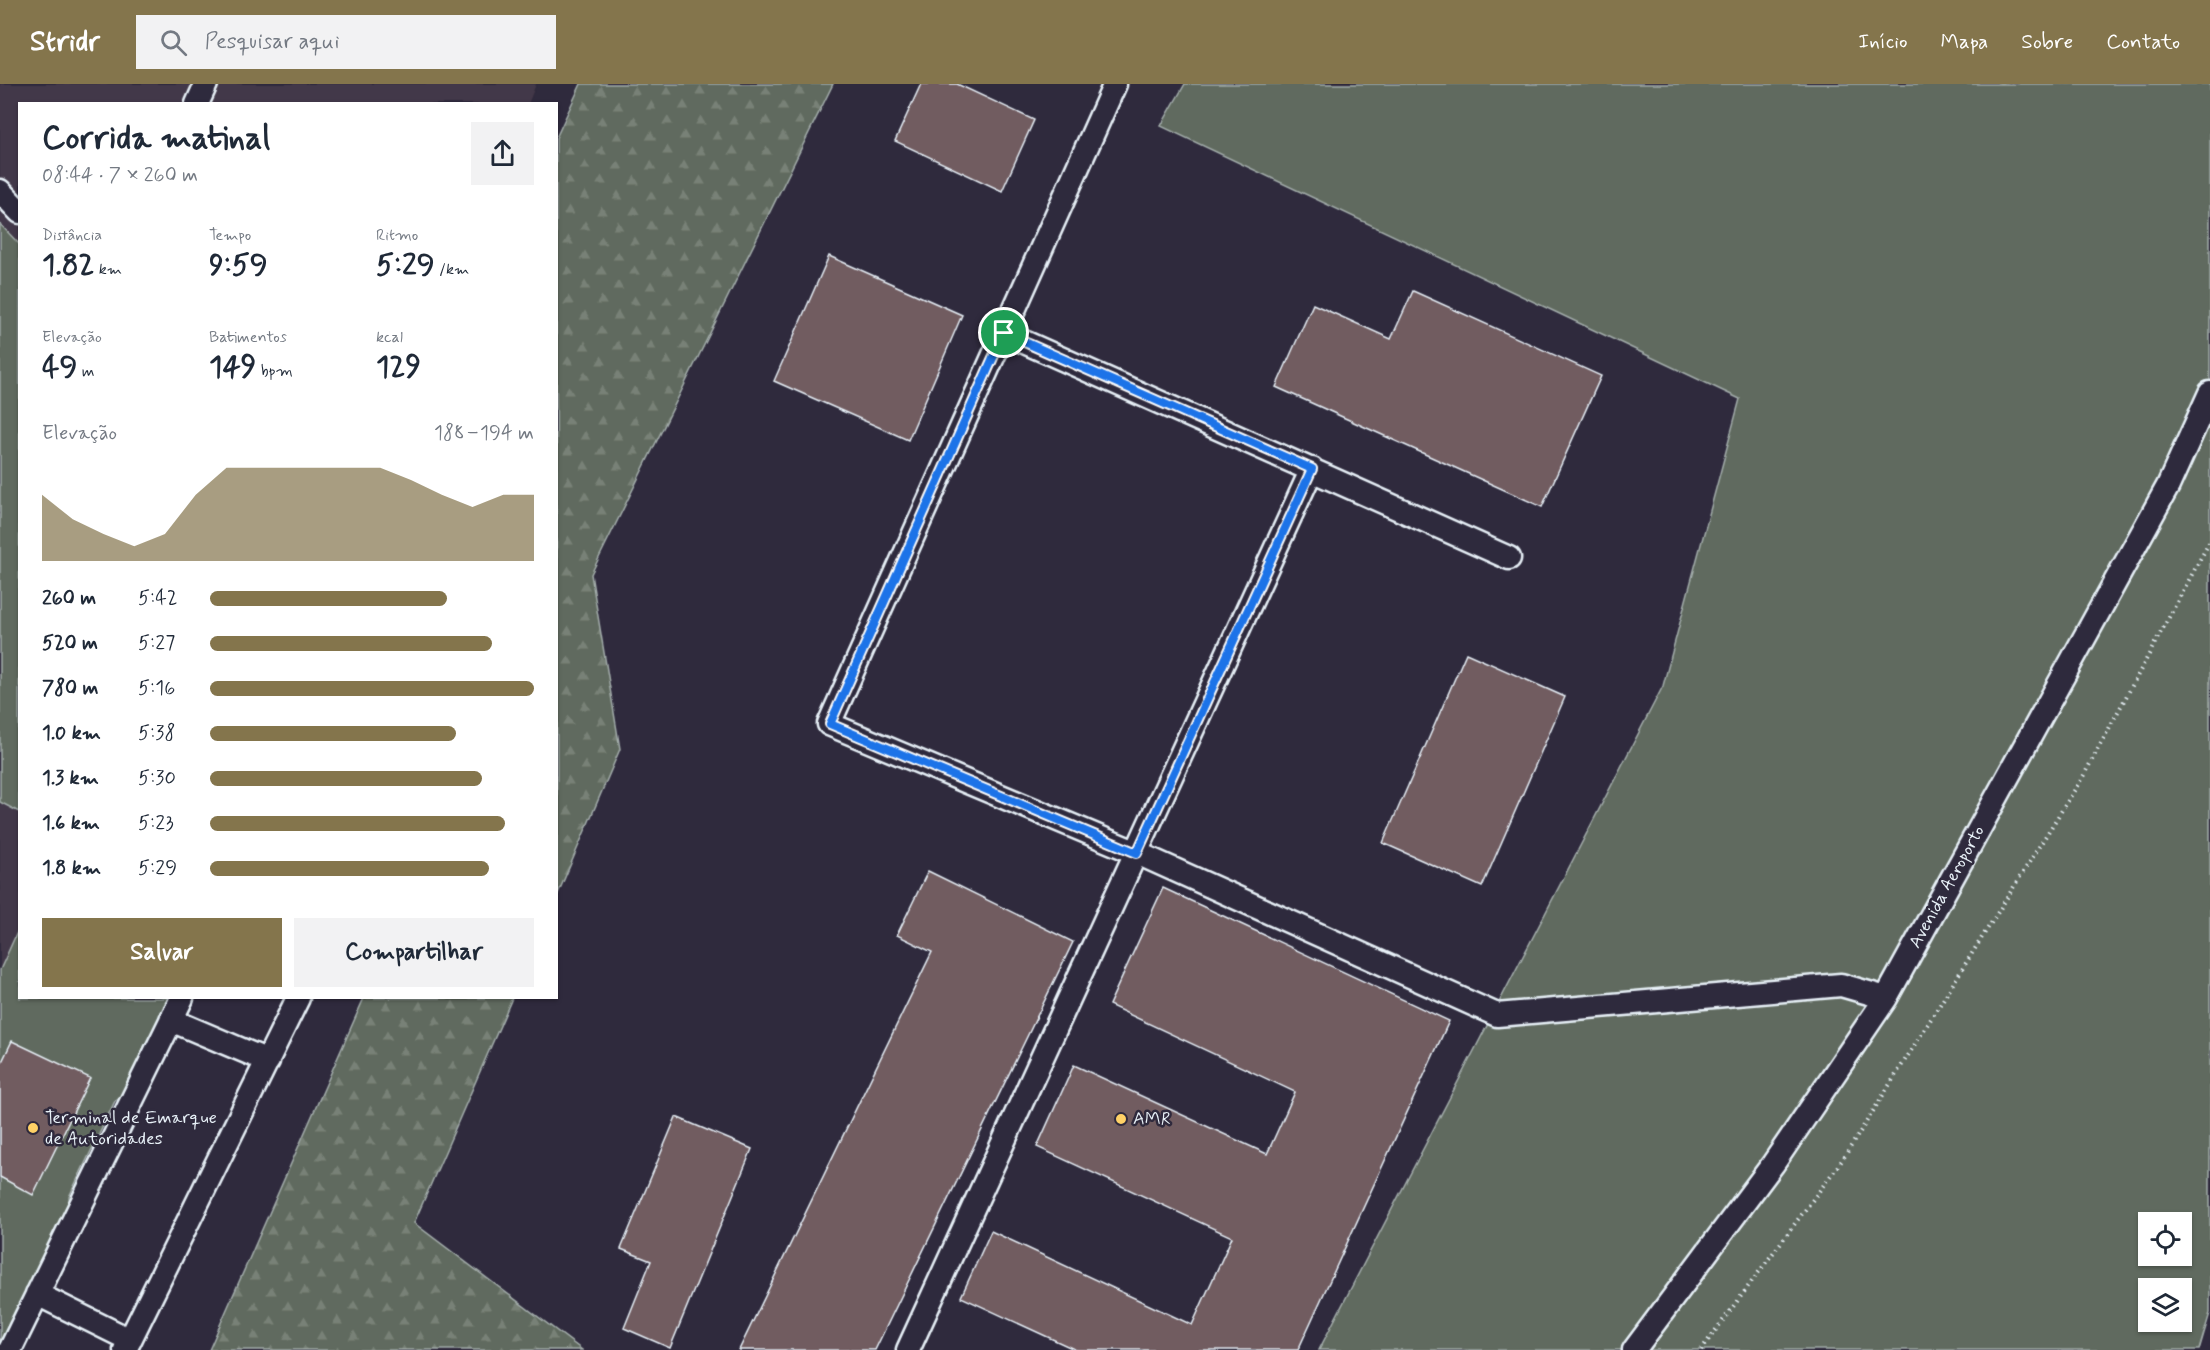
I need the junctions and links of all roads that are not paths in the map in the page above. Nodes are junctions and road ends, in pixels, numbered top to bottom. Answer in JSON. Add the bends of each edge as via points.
{"nodes":[{"id":1,"x":206,"y":84,"type":"edge"},
{"id":2,"x":1115,"y":84,"type":"edge"},
{"id":3,"x":198,"y":102,"type":"edge"},
{"id":4,"x":0,"y":191,"type":"edge"},
{"id":5,"x":18,"y":210,"type":"edge"},
{"id":6,"x":1004,"y":333,"type":"junction"},
{"id":7,"x":2210,"y":393,"type":"edge"},
{"id":8,"x":1312,"y":469,"type":"junction"},
{"id":9,"x":1509,"y":558,"type":"dead end"},
{"id":10,"x":1137,"y":853,"type":"junction"},
{"id":11,"x":1886,"y":998,"type":"junction"},
{"id":12,"x":182,"y":999,"type":"edge"},
{"id":13,"x":298,"y":999,"type":"edge"},
{"id":14,"x":171,"y":1020,"type":"junction"},
{"id":15,"x":268,"y":1060,"type":"junction"},
{"id":16,"x":37,"y":1294,"type":"junction"},
{"id":17,"x":128,"y":1345,"type":"edge"},
{"id":18,"x":10,"y":1350,"type":"edge"},
{"id":19,"x":908,"y":1350,"type":"edge"},
{"id":20,"x":1634,"y":1350,"type":"edge"}],
"edges":[{"from":1,"to":3,"type":"lane"},
{"from":2,"to":6,"type":"lane"},
{"from":4,"to":5,"type":"lane"},
{"from":6,"to":8,"type":"lane"},
{"from":6,"to":10,"type":"lane","via":[[830,724]]},
{"from":7,"to":11,"type":"lane","name":"Avenida Aeroporto","via":[[2168,486]]},
{"from":8,"to":9,"type":"lane"},
{"from":8,"to":10,"type":"lane"},
{"from":10,"to":11,"type":"lane","via":[[1497,1015],[1841,985]]},
{"from":10,"to":19,"type":"lane"},
{"from":11,"to":20,"type":"lane","name":"Avenida Aeroporto","via":[[1773,1164]]},
{"from":12,"to":14,"type":"lane"},
{"from":13,"to":15,"type":"lane"},
{"from":14,"to":15,"type":"lane"},
{"from":14,"to":16,"type":"lane"},
{"from":15,"to":17,"type":"lane"},
{"from":16,"to":17,"type":"lane"},
{"from":16,"to":18,"type":"lane"}]}
